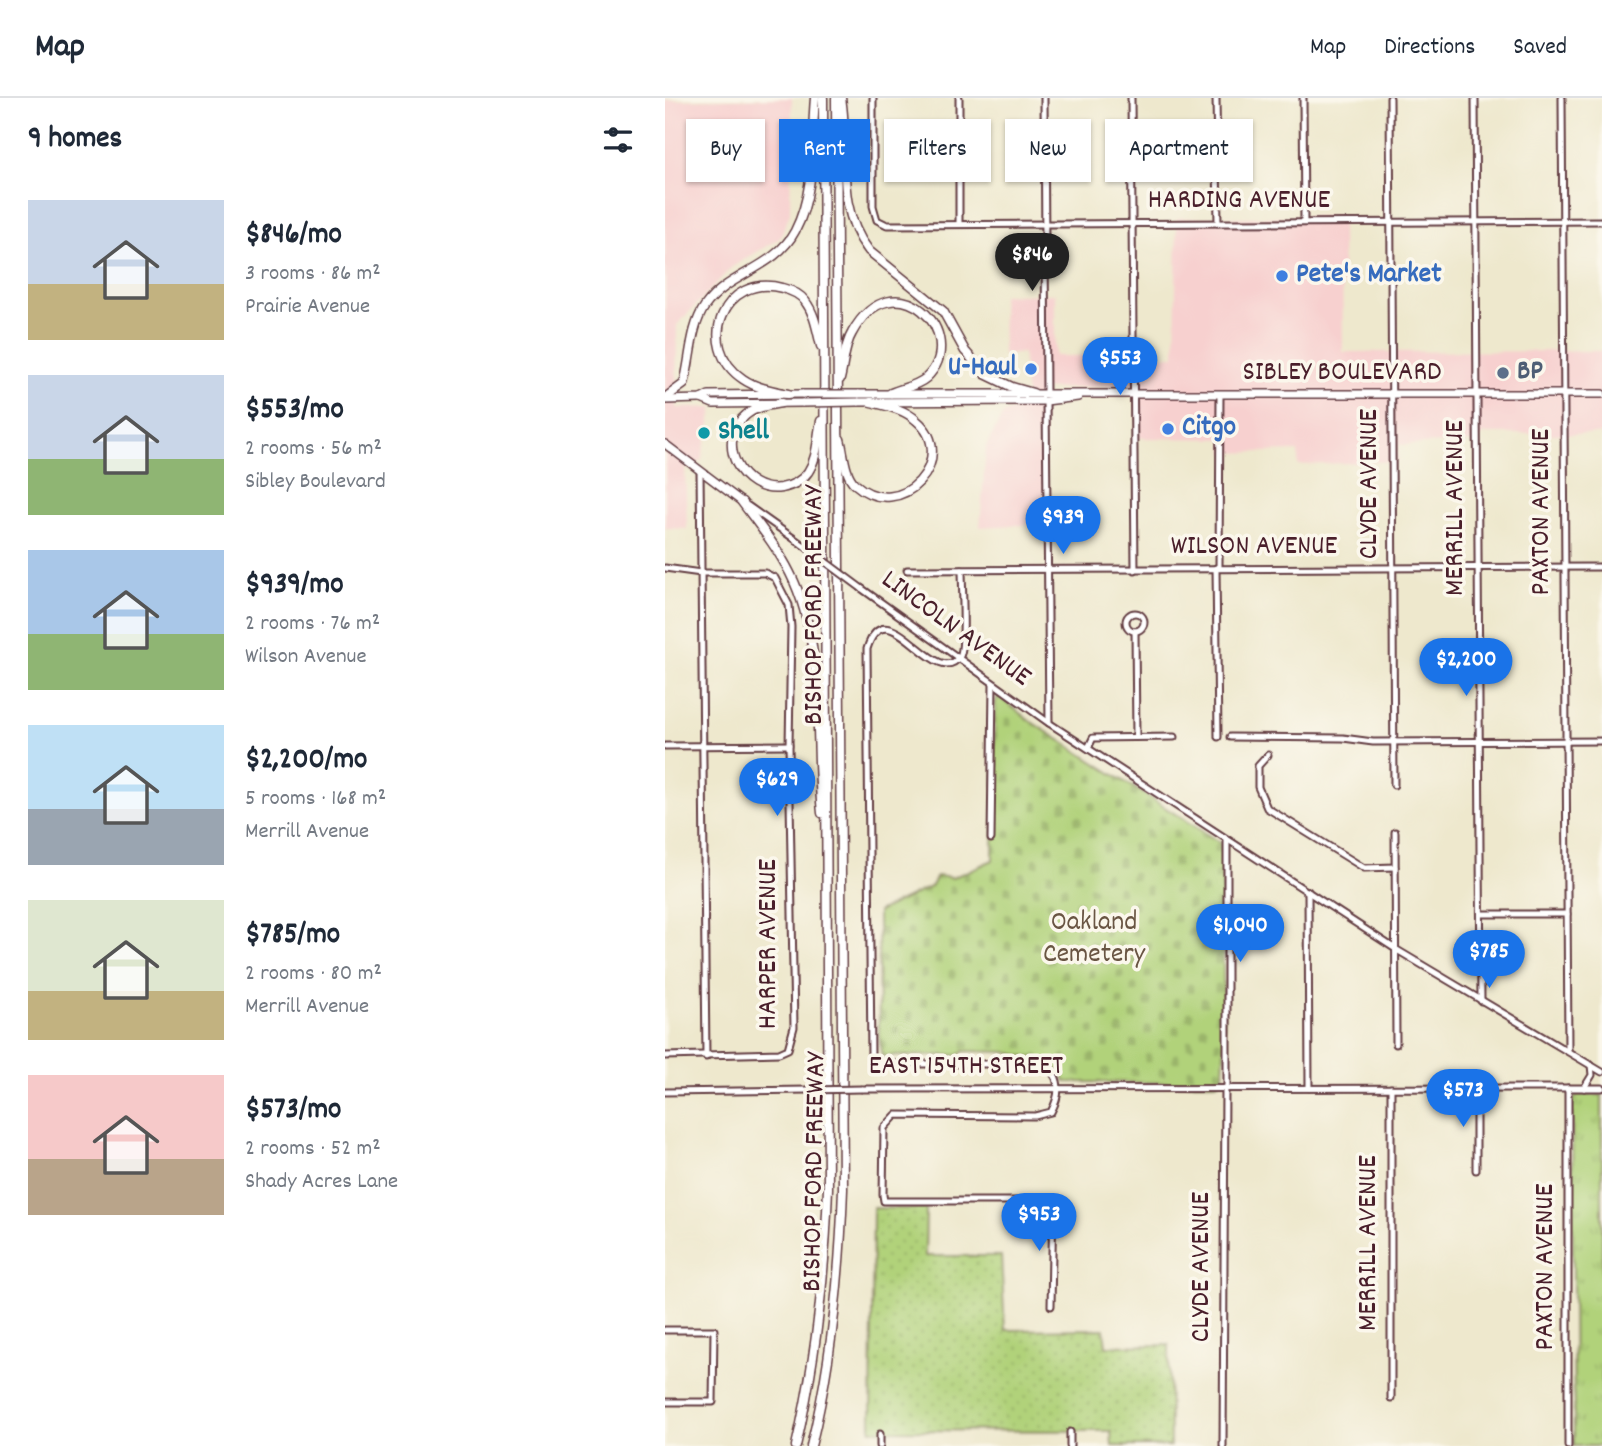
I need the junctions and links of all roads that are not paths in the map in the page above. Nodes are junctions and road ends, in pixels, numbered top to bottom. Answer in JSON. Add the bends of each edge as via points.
{"nodes":[{"id":1,"x":815,"y":98,"type":"edge"},
{"id":2,"x":823,"y":98,"type":"edge"},
{"id":3,"x":839,"y":98,"type":"edge"},
{"id":4,"x":873,"y":98,"type":"edge"},
{"id":5,"x":959,"y":98,"type":"edge"},
{"id":6,"x":1044,"y":98,"type":"edge"},
{"id":7,"x":1131,"y":98,"type":"edge"},
{"id":8,"x":1216,"y":98,"type":"edge"},
{"id":9,"x":1303,"y":98,"type":"edge"},
{"id":10,"x":1389,"y":98,"type":"edge"},
{"id":11,"x":1475,"y":98,"type":"edge"},
{"id":12,"x":1562,"y":98,"type":"edge"},
{"id":13,"x":1476,"y":221,"type":"junction"},
{"id":14,"x":1562,"y":221,"type":"junction"},
{"id":15,"x":1602,"y":221,"type":"edge"},
{"id":16,"x":1304,"y":222,"type":"junction"},
{"id":17,"x":1391,"y":222,"type":"junction"},
{"id":18,"x":1131,"y":223,"type":"junction"},
{"id":19,"x":1218,"y":223,"type":"junction"},
{"id":20,"x":959,"y":224,"type":"junction"},
{"id":21,"x":1045,"y":224,"type":"junction"},
{"id":22,"x":824,"y":358,"type":"junction"},
{"id":23,"x":837,"y":389,"type":"junction"},
{"id":24,"x":891,"y":393,"type":"junction"},
{"id":25,"x":1033,"y":393,"type":"junction"},
{"id":26,"x":788,"y":394,"type":"junction"},
{"id":27,"x":1477,"y":394,"type":"junction"},
{"id":28,"x":1563,"y":394,"type":"junction"},
{"id":29,"x":1602,"y":394,"type":"edge"},
{"id":30,"x":1133,"y":395,"type":"junction"},
{"id":31,"x":1220,"y":395,"type":"junction"},
{"id":32,"x":1391,"y":395,"type":"junction"},
{"id":33,"x":1046,"y":397,"type":"junction"},
{"id":34,"x":803,"y":398,"type":"junction"},
{"id":35,"x":858,"y":398,"type":"junction"},
{"id":36,"x":665,"y":399,"type":"edge"},
{"id":37,"x":701,"y":399,"type":"junction"},
{"id":38,"x":871,"y":402,"type":"junction"},
{"id":39,"x":781,"y":403,"type":"junction"},
{"id":40,"x":824,"y":411,"type":"junction"},
{"id":41,"x":838,"y":433,"type":"junction"},
{"id":42,"x":665,"y":444,"type":"edge"},
{"id":43,"x":700,"y":471,"type":"junction"},
{"id":44,"x":742,"y":502,"type":"junction"},
{"id":45,"x":1565,"y":567,"type":"junction"},
{"id":46,"x":1602,"y":567,"type":"edge"},
{"id":47,"x":665,"y":568,"type":"edge"},
{"id":48,"x":1218,"y":568,"type":"junction"},
{"id":49,"x":1392,"y":568,"type":"junction"},
{"id":50,"x":1478,"y":568,"type":"junction"},
{"id":51,"x":962,"y":569,"type":"junction"},
{"id":52,"x":1048,"y":569,"type":"junction"},
{"id":53,"x":1135,"y":569,"type":"junction"},
{"id":54,"x":907,"y":570,"type":"dead end"},
{"id":55,"x":701,"y":573,"type":"junction"},
{"id":56,"x":1135,"y":631,"type":"dead end"},
{"id":57,"x":958,"y":658,"type":"junction"},
{"id":58,"x":993,"y":684,"type":"junction"},
{"id":59,"x":1049,"y":723,"type":"junction"},
{"id":60,"x":1136,"y":737,"type":"junction"},
{"id":61,"x":1174,"y":737,"type":"dead end"},
{"id":62,"x":1218,"y":737,"type":"dead end"},
{"id":63,"x":1230,"y":737,"type":"dead end"},
{"id":64,"x":1480,"y":741,"type":"junction"},
{"id":65,"x":1566,"y":741,"type":"junction"},
{"id":66,"x":1602,"y":741,"type":"edge"},
{"id":67,"x":1394,"y":742,"type":"junction"},
{"id":68,"x":702,"y":745,"type":"junction"},
{"id":69,"x":789,"y":745,"type":"junction"},
{"id":70,"x":665,"y":746,"type":"edge"},
{"id":71,"x":1087,"y":748,"type":"junction"},
{"id":72,"x":1268,"y":755,"type":"dead end"},
{"id":73,"x":1394,"y":785,"type":"dead end"},
{"id":74,"x":1395,"y":832,"type":"dead end"},
{"id":75,"x":991,"y":839,"type":"dead end"},
{"id":76,"x":1227,"y":839,"type":"junction"},
{"id":77,"x":827,"y":863,"type":"junction"},
{"id":78,"x":1395,"y":867,"type":"junction"},
{"id":79,"x":1308,"y":891,"type":"junction"},
{"id":80,"x":1481,"y":914,"type":"junction"},
{"id":81,"x":1567,"y":914,"type":"junction"},
{"id":82,"x":1397,"y":950,"type":"junction"},
{"id":83,"x":1481,"y":1001,"type":"junction"},
{"id":84,"x":1396,"y":1044,"type":"dead end"},
{"id":85,"x":1568,"y":1051,"type":"junction"},
{"id":86,"x":665,"y":1056,"type":"edge"},
{"id":87,"x":706,"y":1056,"type":"junction"},
{"id":88,"x":1591,"y":1065,"type":"junction"},
{"id":89,"x":1602,"y":1072,"type":"edge"},
{"id":90,"x":1226,"y":1088,"type":"junction"},
{"id":91,"x":1309,"y":1088,"type":"junction"},
{"id":92,"x":1391,"y":1088,"type":"junction"},
{"id":93,"x":1476,"y":1088,"type":"junction"},
{"id":94,"x":1568,"y":1088,"type":"junction"},
{"id":95,"x":1584,"y":1088,"type":"junction"},
{"id":96,"x":1602,"y":1088,"type":"edge"},
{"id":97,"x":1059,"y":1089,"type":"junction"},
{"id":98,"x":665,"y":1092,"type":"edge"},
{"id":99,"x":1476,"y":1170,"type":"dead end"},
{"id":100,"x":1051,"y":1306,"type":"dead end"},
{"id":101,"x":665,"y":1330,"type":"edge"},
{"id":102,"x":1391,"y":1398,"type":"dead end"},
{"id":103,"x":665,"y":1402,"type":"edge"},
{"id":104,"x":1070,"y":1432,"type":"dead end"},
{"id":105,"x":880,"y":1434,"type":"dead end"},
{"id":106,"x":796,"y":1446,"type":"edge"},
{"id":107,"x":811,"y":1446,"type":"edge"},
{"id":108,"x":880,"y":1446,"type":"edge"},
{"id":109,"x":1070,"y":1446,"type":"edge"},
{"id":110,"x":1223,"y":1446,"type":"edge"},
{"id":111,"x":1568,"y":1446,"type":"edge"}],
"edges":[{"from":1,"to":36,"type":"highway","via":[[810,181],[795,232],[775,256],[725,287],[704,307],[684,384]]},
{"from":2,"to":22,"type":"highway","name":"BISHOP FORD FREEWAY"},
{"from":3,"to":23,"type":"highway","name":"BISHOP FORD FREEWAY"},
{"from":3,"to":25,"type":"highway","via":[[845,200],[860,241],[943,311],[965,351],[985,374]]},
{"from":4,"to":20,"type":"street","name":"HARDING AVENUE","via":[[873,206],[877,220],[887,225]]},
{"from":5,"to":20,"type":"street"},
{"from":6,"to":21,"type":"street"},
{"from":7,"to":18,"type":"street"},
{"from":8,"to":19,"type":"street"},
{"from":9,"to":16,"type":"street"},
{"from":10,"to":17,"type":"street","name":"CLYDE AVENUE"},
{"from":11,"to":13,"type":"street","name":"MERRILL AVENUE"},
{"from":12,"to":14,"type":"street","name":"PAXTON AVENUE"},
{"from":13,"to":14,"type":"street","name":"HARDING AVENUE"},
{"from":13,"to":17,"type":"street","name":"HARDING AVENUE"},
{"from":13,"to":27,"type":"street","name":"MERRILL AVENUE"},
{"from":14,"to":15,"type":"street","name":"HARDING AVENUE"},
{"from":14,"to":28,"type":"street","name":"PAXTON AVENUE"},
{"from":16,"to":17,"type":"street","name":"HARDING AVENUE"},
{"from":16,"to":19,"type":"street","name":"HARDING AVENUE"},
{"from":17,"to":32,"type":"street","name":"CLYDE AVENUE"},
{"from":18,"to":19,"type":"street","name":"HARDING AVENUE"},
{"from":18,"to":21,"type":"street","name":"HARDING AVENUE"},
{"from":18,"to":30,"type":"street"},
{"from":20,"to":21,"type":"street","name":"HARDING AVENUE"},
{"from":21,"to":33,"type":"street"},
{"from":22,"to":26,"type":"highway","via":[[814,317],[798,294],[765,285],[742,292],[730,302],[719,327],[721,356],[744,380]]},
{"from":22,"to":40,"type":"highway","name":"BISHOP FORD FREEWAY"},
{"from":23,"to":24,"type":"highway","via":[[850,335],[867,312],[881,303],[907,302],[928,314],[939,337],[939,351],[925,379]]},
{"from":23,"to":41,"type":"highway","name":"BISHOP FORD FREEWAY"},
{"from":24,"to":25,"type":"main road","name":"SIBLEY BOULEVARD"},
{"from":24,"to":35,"type":"main road","name":"SIBLEY BOULEVARD"},
{"from":25,"to":33,"type":"main road","name":"SIBLEY BOULEVARD"},
{"from":26,"to":34,"type":"main road"},
{"from":26,"to":37,"type":"main road","via":[[709,395]]},
{"from":27,"to":28,"type":"main road","name":"SIBLEY BOULEVARD"},
{"from":27,"to":32,"type":"main road","name":"SIBLEY BOULEVARD"},
{"from":27,"to":50,"type":"street","name":"MERRILL AVENUE"},
{"from":28,"to":29,"type":"main road","name":"SIBLEY BOULEVARD"},
{"from":28,"to":45,"type":"street","name":"PAXTON AVENUE"},
{"from":30,"to":31,"type":"main road","name":"SIBLEY BOULEVARD"},
{"from":30,"to":33,"type":"main road","name":"SIBLEY BOULEVARD","via":[[1066,393]]},
{"from":30,"to":53,"type":"street"},
{"from":31,"to":32,"type":"main road","name":"SIBLEY BOULEVARD"},
{"from":31,"to":48,"type":"street"},
{"from":32,"to":49,"type":"street","name":"CLYDE AVENUE"},
{"from":33,"to":38,"type":"main road","name":"SIBLEY BOULEVARD"},
{"from":33,"to":52,"type":"street"},
{"from":34,"to":35,"type":"main road","bridge":true},
{"from":34,"to":39,"type":"main road"},
{"from":35,"to":38,"type":"main road","name":"SIBLEY BOULEVARD"},
{"from":36,"to":37,"type":"main road"},
{"from":37,"to":39,"type":"main road","via":[[713,404]]},
{"from":38,"to":41,"type":"highway","via":[[901,411],[926,432],[931,463],[918,485],[893,496],[876,496],[854,483]]},
{"from":39,"to":40,"type":"highway","via":[[745,415],[734,436],[733,457],[739,468],[756,485],[768,488],[791,486],[807,474]]},
{"from":40,"to":77,"type":"highway","name":"BISHOP FORD FREEWAY"},
{"from":41,"to":107,"type":"highway","name":"BISHOP FORD FREEWAY","via":[[843,1189],[836,1307]]},
{"from":42,"to":43,"type":"main road","name":"LINCOLN AVENUE"},
{"from":43,"to":44,"type":"main road","name":"LINCOLN AVENUE"},
{"from":43,"to":55,"type":"street"},
{"from":44,"to":57,"type":"street","name":"LINCOLN AVENUE","bridge":true},
{"from":44,"to":77,"type":"highway","via":[[792,576],[813,653]]},
{"from":45,"to":46,"type":"street","name":"WILSON AVENUE"},
{"from":45,"to":50,"type":"street","name":"WILSON AVENUE"},
{"from":45,"to":65,"type":"street","name":"PAXTON AVENUE"},
{"from":47,"to":55,"type":"street"},
{"from":48,"to":49,"type":"street","name":"WILSON AVENUE"},
{"from":48,"to":53,"type":"street","name":"WILSON AVENUE"},
{"from":48,"to":62,"type":"street"},
{"from":49,"to":50,"type":"street","name":"WILSON AVENUE"},
{"from":49,"to":67,"type":"street","name":"CLYDE AVENUE"},
{"from":50,"to":64,"type":"street","name":"MERRILL AVENUE"},
{"from":51,"to":52,"type":"street","name":"WILSON AVENUE"},
{"from":51,"to":54,"type":"street","name":"WILSON AVENUE"},
{"from":51,"to":57,"type":"street","via":[[962,651]]},
{"from":52,"to":53,"type":"street","name":"WILSON AVENUE"},
{"from":52,"to":59,"type":"street"},
{"from":55,"to":68,"type":"street"},
{"from":55,"to":69,"type":"street","name":"HARPER AVENUE","via":[[765,573],[781,588],[789,605],[791,627]]},
{"from":56,"to":60,"type":"street"},
{"from":57,"to":58,"type":"street","name":"LINCOLN AVENUE"},
{"from":57,"to":97,"type":"street","via":[[948,665],[938,663],[888,628],[878,631],[867,649],[871,1056],[885,1064],[1041,1064],[1051,1068]]},
{"from":58,"to":59,"type":"street","name":"LINCOLN AVENUE"},
{"from":58,"to":75,"type":"street"},
{"from":59,"to":71,"type":"street","name":"LINCOLN AVENUE"},
{"from":60,"to":61,"type":"street"},
{"from":60,"to":71,"type":"street","via":[[1093,738]]},
{"from":63,"to":67,"type":"street"},
{"from":64,"to":65,"type":"street"},
{"from":64,"to":67,"type":"street"},
{"from":64,"to":80,"type":"street","name":"MERRILL AVENUE"},
{"from":65,"to":66,"type":"street"},
{"from":65,"to":81,"type":"street","name":"PAXTON AVENUE"},
{"from":67,"to":73,"type":"street","name":"CLYDE AVENUE"},
{"from":68,"to":69,"type":"street"},
{"from":68,"to":70,"type":"street"},
{"from":68,"to":87,"type":"street"},
{"from":69,"to":87,"type":"street","name":"HARPER AVENUE","via":[[794,1027],[788,1049],[768,1055]]},
{"from":71,"to":76,"type":"street","name":"LINCOLN AVENUE"},
{"from":72,"to":78,"type":"street","via":[[1258,766],[1258,788],[1267,808],[1364,868]]},
{"from":74,"to":78,"type":"street"},
{"from":76,"to":79,"type":"street","name":"LINCOLN AVENUE"},
{"from":76,"to":90,"type":"street","name":"CLYDE AVENUE"},
{"from":77,"to":106,"type":"highway","name":"BISHOP FORD FREEWAY","via":[[827,1231],[816,1342]]},
{"from":78,"to":82,"type":"street"},
{"from":79,"to":82,"type":"street","name":"LINCOLN AVENUE"},
{"from":79,"to":91,"type":"street"},
{"from":80,"to":81,"type":"street"},
{"from":80,"to":83,"type":"street","name":"MERRILL AVENUE"},
{"from":81,"to":85,"type":"street","name":"PAXTON AVENUE"},
{"from":82,"to":83,"type":"street","name":"LINCOLN AVENUE"},
{"from":82,"to":84,"type":"street"},
{"from":83,"to":85,"type":"street","name":"LINCOLN AVENUE"},
{"from":85,"to":88,"type":"street","name":"LINCOLN AVENUE"},
{"from":86,"to":87,"type":"street"},
{"from":88,"to":89,"type":"street","name":"LINCOLN AVENUE"},
{"from":88,"to":95,"type":"street","via":[[1593,1075]]},
{"from":90,"to":91,"type":"street","name":"EAST 154TH STREET"},
{"from":90,"to":97,"type":"street","name":"EAST 154TH STREET"},
{"from":90,"to":110,"type":"street","name":"CLYDE AVENUE"},
{"from":91,"to":92,"type":"street","name":"EAST 154TH STREET"},
{"from":92,"to":93,"type":"street","name":"EAST 154TH STREET"},
{"from":92,"to":102,"type":"street","name":"MERRILL AVENUE"},
{"from":93,"to":94,"type":"street","name":"EAST 154TH STREET"},
{"from":93,"to":99,"type":"street"},
{"from":94,"to":95,"type":"street","name":"EAST 154TH STREET"},
{"from":94,"to":111,"type":"street","name":"PAXTON AVENUE"},
{"from":95,"to":96,"type":"street","name":"EAST 154TH STREET"},
{"from":97,"to":98,"type":"street","name":"EAST 154TH STREET","bridge":true},
{"from":97,"to":100,"type":"street","via":[[1051,1112],[1035,1116],[896,1115],[884,1128],[884,1200],[1053,1202]]},
{"from":101,"to":103,"type":"street","via":[[714,1330],[713,1402]]},
{"from":104,"to":109,"type":"street"},
{"from":105,"to":108,"type":"street"}]}
